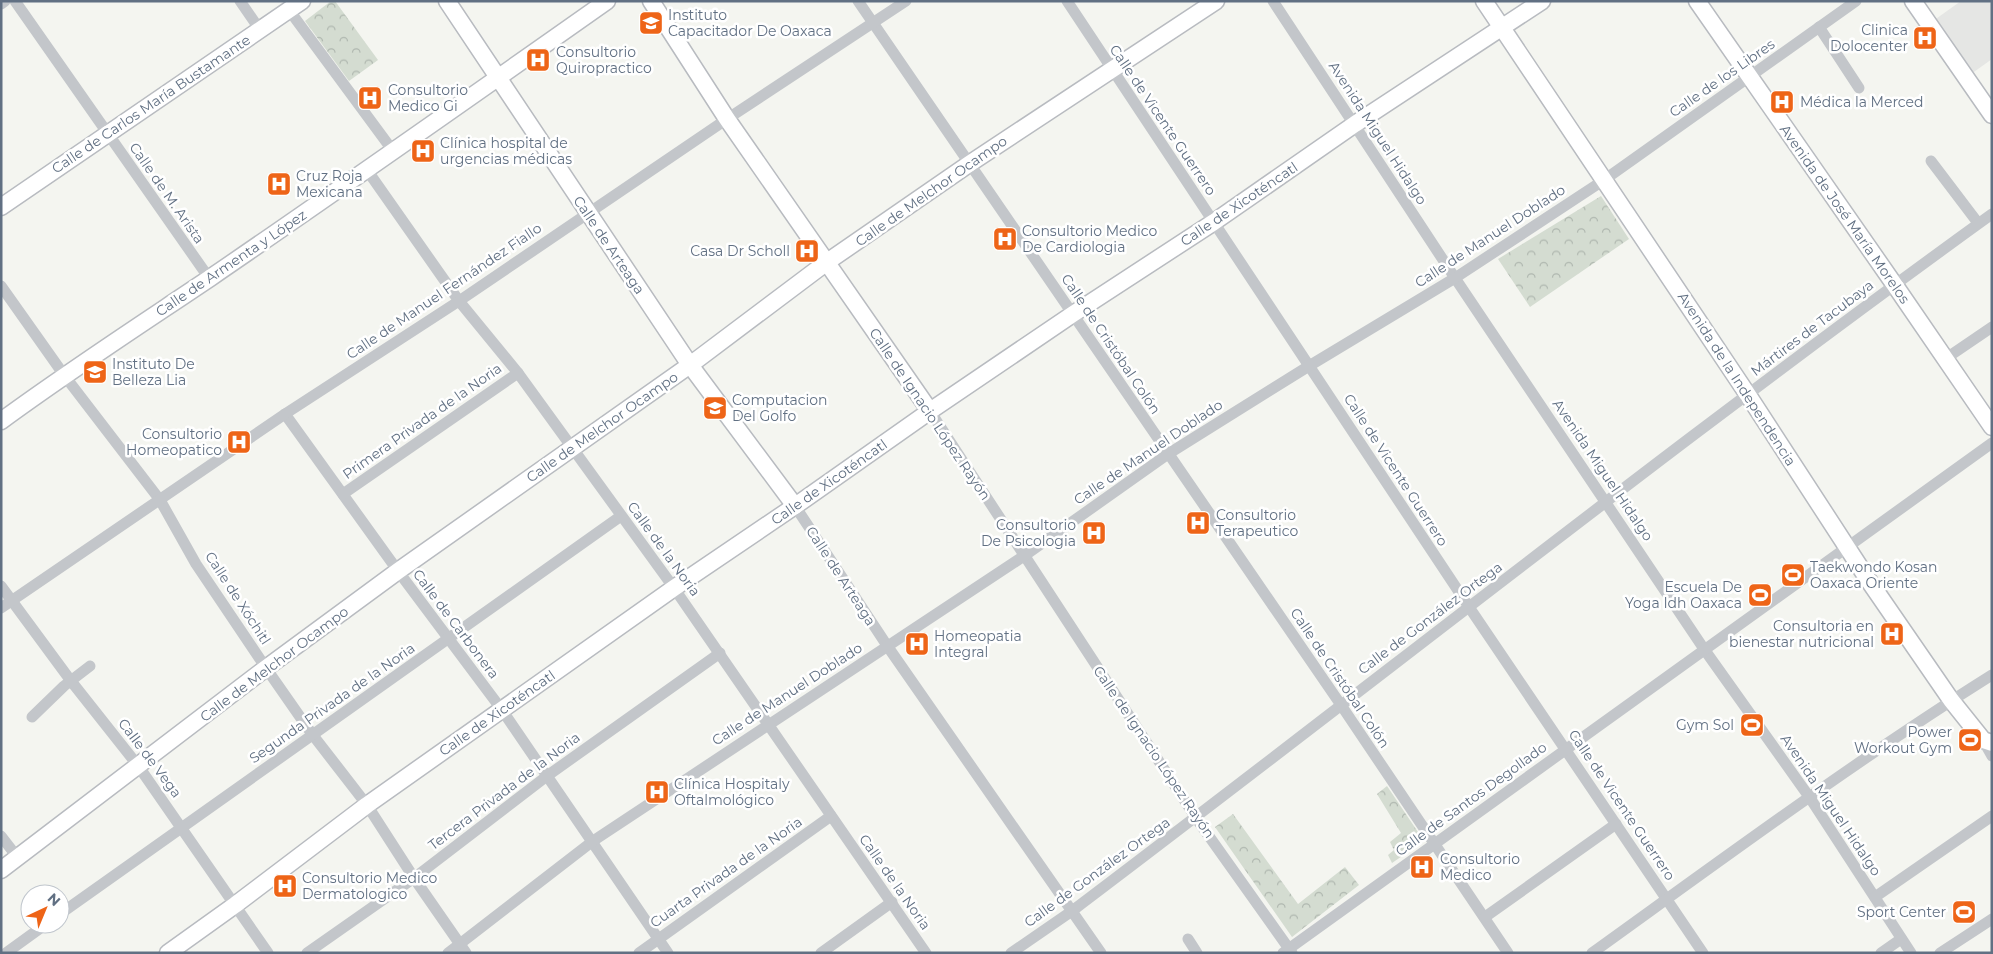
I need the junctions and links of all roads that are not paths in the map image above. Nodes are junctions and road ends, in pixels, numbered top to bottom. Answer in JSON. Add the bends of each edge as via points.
{"nodes":[{"id":1,"x":5,"y":1,"type":"edge"},
{"id":2,"x":15,"y":1,"type":"edge"},
{"id":3,"x":240,"y":1,"type":"edge"},
{"id":4,"x":447,"y":1,"type":"edge"},
{"id":5,"x":607,"y":1,"type":"edge"},
{"id":6,"x":651,"y":1,"type":"edge"},
{"id":7,"x":858,"y":1,"type":"edge"},
{"id":8,"x":906,"y":1,"type":"edge"},
{"id":9,"x":1067,"y":1,"type":"edge"},
{"id":10,"x":1216,"y":1,"type":"edge"},
{"id":11,"x":1273,"y":1,"type":"edge"},
{"id":12,"x":1484,"y":1,"type":"edge"},
{"id":13,"x":1542,"y":1,"type":"edge"},
{"id":14,"x":1696,"y":1,"type":"edge"},
{"id":15,"x":1856,"y":1,"type":"edge"},
{"id":16,"x":1913,"y":1,"type":"edge"},
{"id":17,"x":1,"y":4,"type":"edge"},
{"id":18,"x":295,"y":6,"type":"edge"},
{"id":19,"x":873,"y":24,"type":"junction"},
{"id":20,"x":1502,"y":27,"type":"junction"},
{"id":21,"x":1819,"y":27,"type":"junction"},
{"id":22,"x":260,"y":30,"type":"junction"},
{"id":23,"x":1111,"y":69,"type":"junction"},
{"id":24,"x":499,"y":78,"type":"junction"},
{"id":25,"x":1749,"y":78,"type":"junction"},
{"id":26,"x":1859,"y":88,"type":"dead end"},
{"id":27,"x":1992,"y":115,"type":"edge"},
{"id":28,"x":727,"y":119,"type":"junction"},
{"id":29,"x":1355,"y":124,"type":"junction"},
{"id":30,"x":108,"y":134,"type":"junction"},
{"id":31,"x":393,"y":151,"type":"junction"},
{"id":32,"x":1931,"y":161,"type":"dead end"},
{"id":33,"x":969,"y":164,"type":"junction"},
{"id":34,"x":367,"y":170,"type":"junction"},
{"id":35,"x":1604,"y":180,"type":"junction"},
{"id":36,"x":1,"y":207,"type":"edge"},
{"id":37,"x":587,"y":213,"type":"junction"},
{"id":38,"x":1992,"y":214,"type":"edge"},
{"id":39,"x":1214,"y":222,"type":"junction"},
{"id":40,"x":1978,"y":223,"type":"junction"},
{"id":41,"x":827,"y":262,"type":"junction"},
{"id":42,"x":209,"y":278,"type":"junction"},
{"id":43,"x":1455,"y":278,"type":"junction"},
{"id":44,"x":1894,"y":284,"type":"junction"},
{"id":45,"x":1,"y":286,"type":"edge"},
{"id":46,"x":459,"y":300,"type":"junction"},
{"id":47,"x":1073,"y":314,"type":"junction"},
{"id":48,"x":1992,"y":327,"type":"edge"},
{"id":49,"x":1945,"y":359,"type":"junction"},
{"id":50,"x":690,"y":365,"type":"junction"},
{"id":51,"x":1309,"y":366,"type":"junction"},
{"id":52,"x":518,"y":372,"type":"junction"},
{"id":53,"x":64,"y":375,"type":"junction"},
{"id":54,"x":1748,"y":395,"type":"junction"},
{"id":55,"x":930,"y":411,"type":"junction"},
{"id":56,"x":285,"y":414,"type":"junction"},
{"id":57,"x":1,"y":421,"type":"edge"},
{"id":58,"x":1992,"y":427,"type":"edge"},
{"id":59,"x":1992,"y":443,"type":"edge"},
{"id":60,"x":574,"y":448,"type":"junction"},
{"id":61,"x":1168,"y":454,"type":"junction"},
{"id":62,"x":343,"y":494,"type":"junction"},
{"id":63,"x":160,"y":500,"type":"junction"},
{"id":64,"x":1606,"y":502,"type":"junction"},
{"id":65,"x":795,"y":506,"type":"junction"},
{"id":66,"x":621,"y":516,"type":"junction"},
{"id":67,"x":1848,"y":548,"type":"junction"},
{"id":68,"x":1024,"y":556,"type":"junction"},
{"id":69,"x":398,"y":571,"type":"junction"},
{"id":70,"x":1,"y":586,"type":"edge"},
{"id":71,"x":674,"y":588,"type":"junction"},
{"id":72,"x":12,"y":601,"type":"junction"},
{"id":73,"x":1469,"y":607,"type":"junction"},
{"id":74,"x":1,"y":608,"type":"edge"},
{"id":75,"x":449,"y":639,"type":"junction"},
{"id":76,"x":888,"y":647,"type":"junction"},
{"id":77,"x":1704,"y":649,"type":"junction"},
{"id":78,"x":720,"y":653,"type":"junction"},
{"id":79,"x":90,"y":666,"type":"dead end"},
{"id":80,"x":266,"y":668,"type":"junction"},
{"id":81,"x":1992,"y":675,"type":"edge"},
{"id":82,"x":71,"y":681,"type":"junction"},
{"id":83,"x":1951,"y":700,"type":"junction"},
{"id":84,"x":1341,"y":705,"type":"junction"},
{"id":85,"x":502,"y":710,"type":"junction"},
{"id":86,"x":32,"y":717,"type":"dead end"},
{"id":87,"x":768,"y":724,"type":"junction"},
{"id":88,"x":312,"y":734,"type":"junction"},
{"id":89,"x":1987,"y":742,"type":"edge"},
{"id":90,"x":1566,"y":749,"type":"junction"},
{"id":91,"x":1992,"y":756,"type":"edge"},
{"id":92,"x":139,"y":767,"type":"junction"},
{"id":93,"x":547,"y":776,"type":"junction"},
{"id":94,"x":1810,"y":798,"type":"junction"},
{"id":95,"x":367,"y":805,"type":"junction"},
{"id":96,"x":831,"y":816,"type":"junction"},
{"id":97,"x":1992,"y":816,"type":"edge"},
{"id":98,"x":1196,"y":818,"type":"junction"},
{"id":99,"x":1616,"y":824,"type":"junction"},
{"id":100,"x":183,"y":828,"type":"junction"},
{"id":101,"x":1,"y":836,"type":"edge"},
{"id":102,"x":593,"y":841,"type":"junction"},
{"id":103,"x":1435,"y":844,"type":"junction"},
{"id":104,"x":18,"y":858,"type":"junction"},
{"id":105,"x":1,"y":870,"type":"edge"},
{"id":106,"x":414,"y":878,"type":"junction"},
{"id":107,"x":1875,"y":897,"type":"junction"},
{"id":108,"x":1668,"y":898,"type":"junction"},
{"id":109,"x":892,"y":902,"type":"junction"},
{"id":110,"x":235,"y":905,"type":"junction"},
{"id":111,"x":70,"y":907,"type":"edge"},
{"id":112,"x":1072,"y":911,"type":"junction"},
{"id":113,"x":1485,"y":917,"type":"junction"},
{"id":114,"x":1992,"y":919,"type":"edge"},
{"id":115,"x":32,"y":934,"type":"edge"},
{"id":116,"x":658,"y":939,"type":"junction"},
{"id":117,"x":1188,"y":939,"type":"dead end"},
{"id":118,"x":1901,"y":939,"type":"junction"},
{"id":119,"x":463,"y":948,"type":"edge"},
{"id":120,"x":1288,"y":951,"type":"edge"},
{"id":121,"x":6,"y":953,"type":"edge"},
{"id":122,"x":168,"y":953,"type":"edge"},
{"id":123,"x":268,"y":953,"type":"edge"},
{"id":124,"x":307,"y":953,"type":"edge"},
{"id":125,"x":448,"y":953,"type":"edge"},
{"id":126,"x":639,"y":953,"type":"edge"},
{"id":127,"x":668,"y":953,"type":"edge"},
{"id":128,"x":821,"y":953,"type":"edge"},
{"id":129,"x":926,"y":953,"type":"edge"},
{"id":130,"x":1011,"y":953,"type":"edge"},
{"id":131,"x":1102,"y":953,"type":"edge"},
{"id":132,"x":1197,"y":953,"type":"edge"},
{"id":133,"x":1508,"y":953,"type":"edge"},
{"id":134,"x":1592,"y":953,"type":"edge"},
{"id":135,"x":1703,"y":953,"type":"edge"},
{"id":136,"x":1882,"y":953,"type":"edge"},
{"id":137,"x":1910,"y":953,"type":"edge"},
{"id":138,"x":1940,"y":953,"type":"edge"}],
"edges":[{"from":1,"to":17,"type":"street"},
{"from":2,"to":30,"type":"street","name":"Calle de M. Arista"},
{"from":3,"to":22,"type":"street"},
{"from":4,"to":24,"type":"main road","name":"Calle de Arteaga"},
{"from":5,"to":24,"type":"main road","name":"Calle de Armenta y López"},
{"from":6,"to":28,"type":"main road","name":"Calle de Ignacio López Rayón"},
{"from":7,"to":19,"type":"street","name":"Calle de Cristóbal Colón"},
{"from":8,"to":19,"type":"street","name":"Calle de Manuel Fernández Fiallo"},
{"from":9,"to":23,"type":"street","name":"Calle de Vicente Guerrero"},
{"from":10,"to":23,"type":"main road","name":"Calle de Melchor Ocampo"},
{"from":11,"to":29,"type":"street","name":"Avenida Miguel Hidalgo"},
{"from":12,"to":20,"type":"main road","name":"Avenida de la Independencia"},
{"from":13,"to":20,"type":"main road","name":"Calle de Xicoténcatl"},
{"from":14,"to":25,"type":"main road","name":"Avenida de José María Morelos"},
{"from":15,"to":21,"type":"street","name":"Calle de los Libres"},
{"from":16,"to":27,"type":"main road"},
{"from":18,"to":22,"type":"main road","name":"Calle de Carlos María Bustamante"},
{"from":18,"to":31,"type":"street"},
{"from":19,"to":28,"type":"street","name":"Calle de Manuel Fernández Fiallo"},
{"from":19,"to":33,"type":"street","name":"Calle de Cristóbal Colón"},
{"from":20,"to":29,"type":"main road","name":"Calle de Xicoténcatl"},
{"from":20,"to":35,"type":"main road","name":"Avenida de la Independencia"},
{"from":21,"to":25,"type":"street","name":"Calle de los Libres"},
{"from":21,"to":26,"type":"street"},
{"from":22,"to":30,"type":"main road","name":"Calle de Carlos María Bustamante"},
{"from":23,"to":33,"type":"main road","name":"Calle de Melchor Ocampo"},
{"from":23,"to":39,"type":"street","name":"Calle de Vicente Guerrero"},
{"from":24,"to":31,"type":"main road","name":"Calle de Armenta y López"},
{"from":24,"to":37,"type":"main road","name":"Calle de Arteaga"},
{"from":25,"to":35,"type":"street","name":"Calle de los Libres"},
{"from":25,"to":44,"type":"main road","name":"Avenida de José María Morelos"},
{"from":28,"to":37,"type":"street","name":"Calle de Manuel Fernández Fiallo"},
{"from":28,"to":41,"type":"main road","name":"Calle de Ignacio López Rayón"},
{"from":29,"to":39,"type":"main road","name":"Calle de Xicoténcatl"},
{"from":29,"to":43,"type":"street","name":"Avenida Miguel Hidalgo"},
{"from":30,"to":36,"type":"main road","name":"Calle de Carlos María Bustamante"},
{"from":30,"to":42,"type":"street","name":"Calle de M. Arista"},
{"from":31,"to":34,"type":"main road","name":"Calle de Armenta y López"},
{"from":32,"to":40,"type":"street"},
{"from":33,"to":41,"type":"main road","name":"Calle de Melchor Ocampo"},
{"from":33,"to":47,"type":"street","name":"Calle de Cristóbal Colón"},
{"from":34,"to":42,"type":"main road","name":"Calle de Armenta y López"},
{"from":34,"to":46,"type":"street","name":"Calle de la Noria"},
{"from":35,"to":43,"type":"street","name":"Calle de Manuel Doblado"},
{"from":35,"to":54,"type":"main road","name":"Avenida de la Independencia"},
{"from":37,"to":46,"type":"street","name":"Calle de Manuel Fernández Fiallo"},
{"from":37,"to":50,"type":"main road","name":"Calle de Arteaga"},
{"from":38,"to":40,"type":"street","name":"Mártires de Tacubaya"},
{"from":39,"to":47,"type":"main road","name":"Calle de Xicoténcatl"},
{"from":39,"to":51,"type":"street","name":"Calle de Vicente Guerrero"},
{"from":40,"to":44,"type":"street","name":"Mártires de Tacubaya"},
{"from":41,"to":50,"type":"main road","name":"Calle de Melchor Ocampo"},
{"from":41,"to":55,"type":"main road","name":"Calle de Ignacio López Rayón"},
{"from":42,"to":53,"type":"main road","name":"Calle de Armenta y López"},
{"from":43,"to":51,"type":"street","name":"Calle de Manuel Doblado"},
{"from":43,"to":64,"type":"street","name":"Avenida Miguel Hidalgo"},
{"from":44,"to":49,"type":"main road","name":"Avenida de José María Morelos"},
{"from":44,"to":54,"type":"street","name":"Mártires de Tacubaya"},
{"from":45,"to":53,"type":"street","name":"Calle de Xóchitl"},
{"from":46,"to":52,"type":"street","name":"Calle de la Noria"},
{"from":46,"to":56,"type":"street","name":"Calle de Manuel Fernández Fiallo"},
{"from":47,"to":55,"type":"main road","name":"Calle de Xicoténcatl"},
{"from":47,"to":61,"type":"street","name":"Calle de Cristóbal Colón"},
{"from":48,"to":49,"type":"street"},
{"from":49,"to":58,"type":"main road","name":"Avenida de José María Morelos"},
{"from":50,"to":60,"type":"main road","name":"Calle de Melchor Ocampo"},
{"from":50,"to":65,"type":"main road","name":"Calle de Arteaga"},
{"from":51,"to":61,"type":"street","name":"Calle de Manuel Doblado"},
{"from":51,"to":73,"type":"street","name":"Calle de Vicente Guerrero"},
{"from":52,"to":60,"type":"street","name":"Calle de la Noria"},
{"from":52,"to":62,"type":"street","name":"Primera Privada de la Noria"},
{"from":53,"to":57,"type":"main road","name":"Calle de Armenta y López"},
{"from":53,"to":63,"type":"street","name":"Calle de Xóchitl"},
{"from":54,"to":64,"type":"street","name":"Calle de González Ortega"},
{"from":54,"to":67,"type":"main road","name":"Avenida de la Independencia"},
{"from":55,"to":65,"type":"main road","name":"Calle de Xicoténcatl"},
{"from":55,"to":68,"type":"street","name":"Calle de Ignacio López Rayón"},
{"from":56,"to":62,"type":"street","name":"Calle de Carbonera"},
{"from":56,"to":63,"type":"street","name":"Calle de Manuel Fernández Fiallo"},
{"from":59,"to":67,"type":"street","name":"Calle de Santos Degollado"},
{"from":60,"to":66,"type":"street","name":"Calle de la Noria"},
{"from":60,"to":69,"type":"main road","name":"Calle de Melchor Ocampo"},
{"from":61,"to":68,"type":"street","name":"Calle de Manuel Doblado"},
{"from":61,"to":84,"type":"street","name":"Calle de Cristóbal Colón"},
{"from":62,"to":69,"type":"street","name":"Calle de Carbonera"},
{"from":63,"to":72,"type":"street","name":"Calle de Manuel Fernández Fiallo"},
{"from":63,"to":80,"type":"street","name":"Calle de Xóchitl","via":[[196,564]]},
{"from":64,"to":73,"type":"street","name":"Calle de González Ortega"},
{"from":64,"to":77,"type":"street","name":"Avenida Miguel Hidalgo"},
{"from":65,"to":71,"type":"main road","name":"Calle de Xicoténcatl"},
{"from":65,"to":76,"type":"street","name":"Calle de Arteaga"},
{"from":66,"to":71,"type":"street","name":"Calle de la Noria"},
{"from":66,"to":75,"type":"street","name":"Segunda Privada de la Noria"},
{"from":67,"to":77,"type":"street","name":"Calle de Santos Degollado"},
{"from":67,"to":83,"type":"main road","name":"Avenida de la Independencia"},
{"from":68,"to":76,"type":"street","name":"Calle de Manuel Doblado"},
{"from":68,"to":98,"type":"street","name":"Calle de Ignacio López Rayón"},
{"from":69,"to":75,"type":"street","name":"Calle de Carbonera"},
{"from":69,"to":80,"type":"main road","name":"Calle de Melchor Ocampo"},
{"from":70,"to":72,"type":"street","name":"Calle de Vega"},
{"from":71,"to":78,"type":"street","name":"Calle de la Noria"},
{"from":71,"to":85,"type":"main road","name":"Calle de Xicoténcatl"},
{"from":72,"to":74,"type":"street","name":"Calle de Manuel Fernández Fiallo"},
{"from":72,"to":82,"type":"street","name":"Calle de Vega"},
{"from":73,"to":84,"type":"street","name":"Calle de González Ortega"},
{"from":73,"to":90,"type":"street","name":"Calle de Vicente Guerrero"},
{"from":75,"to":85,"type":"street","name":"Calle de Carbonera"},
{"from":75,"to":88,"type":"street","name":"Segunda Privada de la Noria"},
{"from":76,"to":87,"type":"street","name":"Calle de Manuel Doblado"},
{"from":76,"to":112,"type":"street","name":"Calle de Arteaga"},
{"from":77,"to":90,"type":"street","name":"Calle de Santos Degollado"},
{"from":77,"to":94,"type":"street","name":"Avenida Miguel Hidalgo"},
{"from":78,"to":87,"type":"street","name":"Calle de la Noria"},
{"from":78,"to":93,"type":"street","name":"Tercera Privada de la Noria"},
{"from":79,"to":82,"type":"street"},
{"from":80,"to":88,"type":"street","name":"Calle de Xóchitl"},
{"from":80,"to":92,"type":"main road","name":"Calle de Melchor Ocampo"},
{"from":81,"to":83,"type":"street"},
{"from":82,"to":86,"type":"street"},
{"from":82,"to":92,"type":"street","name":"Calle de Vega"},
{"from":83,"to":89,"type":"main road","name":"Avenida de la Independencia"},
{"from":83,"to":94,"type":"street"},
{"from":84,"to":98,"type":"street","name":"Calle de González Ortega"},
{"from":84,"to":103,"type":"street","name":"Calle de Cristóbal Colón"},
{"from":85,"to":93,"type":"street","name":"Calle de Carbonera"},
{"from":85,"to":95,"type":"main road","name":"Calle de Xicoténcatl"},
{"from":87,"to":96,"type":"street","name":"Calle de la Noria"},
{"from":87,"to":102,"type":"street","name":"Calle de Manuel Doblado"},
{"from":88,"to":95,"type":"street","name":"Calle de Xóchitl"},
{"from":88,"to":100,"type":"street","name":"Segunda Privada de la Noria"},
{"from":89,"to":91,"type":"street","name":"Avenida de la Independencia"},
{"from":90,"to":99,"type":"street","name":"Calle de Vicente Guerrero"},
{"from":90,"to":103,"type":"street","name":"Calle de Santos Degollado"},
{"from":92,"to":100,"type":"street","name":"Calle de Vega"},
{"from":92,"to":104,"type":"main road","name":"Calle de Melchor Ocampo"},
{"from":93,"to":102,"type":"street","name":"Calle de Carbonera"},
{"from":93,"to":106,"type":"street","name":"Tercera Privada de la Noria"},
{"from":94,"to":107,"type":"street","name":"Avenida Miguel Hidalgo"},
{"from":94,"to":108,"type":"street"},
{"from":95,"to":106,"type":"street","name":"Calle de Xóchitl"},
{"from":95,"to":110,"type":"main road","name":"Calle de Xicoténcatl"},
{"from":96,"to":109,"type":"street","name":"Calle de la Noria"},
{"from":96,"to":116,"type":"street","name":"Cuarta Privada de la Noria"},
{"from":97,"to":107,"type":"street"},
{"from":98,"to":112,"type":"street","name":"Calle de González Ortega"},
{"from":98,"to":120,"type":"street","name":"Calle de Ignacio López Rayón"},
{"from":99,"to":108,"type":"street","name":"Calle de Vicente Guerrero"},
{"from":99,"to":113,"type":"street"},
{"from":100,"to":110,"type":"street","name":"Calle de Vega"},
{"from":100,"to":111,"type":"street","name":"Segunda Privada de la Noria"},
{"from":101,"to":104,"type":"street"},
{"from":102,"to":116,"type":"street","name":"Calle de Carbonera"},
{"from":102,"to":119,"type":"street","name":"Calle de Manuel Doblado"},
{"from":103,"to":113,"type":"street","name":"Calle de Cristóbal Colón"},
{"from":103,"to":120,"type":"street","name":"Calle de Santos Degollado"},
{"from":104,"to":105,"type":"main road","name":"Calle de Melchor Ocampo"},
{"from":106,"to":119,"type":"street","name":"Calle de Xóchitl"},
{"from":106,"to":124,"type":"street","name":"Tercera Privada de la Noria"},
{"from":107,"to":118,"type":"street","name":"Avenida Miguel Hidalgo"},
{"from":108,"to":134,"type":"street"},
{"from":108,"to":135,"type":"street","name":"Calle de Vicente Guerrero"},
{"from":109,"to":128,"type":"street"},
{"from":109,"to":129,"type":"street","name":"Calle de la Noria"},
{"from":110,"to":122,"type":"main road","name":"Calle de Xicoténcatl"},
{"from":110,"to":123,"type":"street","name":"Calle de Vega"},
{"from":112,"to":130,"type":"street","name":"Calle de González Ortega"},
{"from":112,"to":131,"type":"street","name":"Calle de Arteaga"},
{"from":113,"to":133,"type":"street","name":"Calle de Cristóbal Colón"},
{"from":114,"to":138,"type":"street"},
{"from":115,"to":121,"type":"street"},
{"from":116,"to":126,"type":"street","name":"Cuarta Privada de la Noria"},
{"from":116,"to":127,"type":"street","name":"Calle de Carbonera"},
{"from":117,"to":132,"type":"street"},
{"from":118,"to":136,"type":"street"},
{"from":118,"to":137,"type":"street","name":"Avenida Miguel Hidalgo"},
{"from":119,"to":125,"type":"street","name":"Calle de Manuel Doblado"}]}
